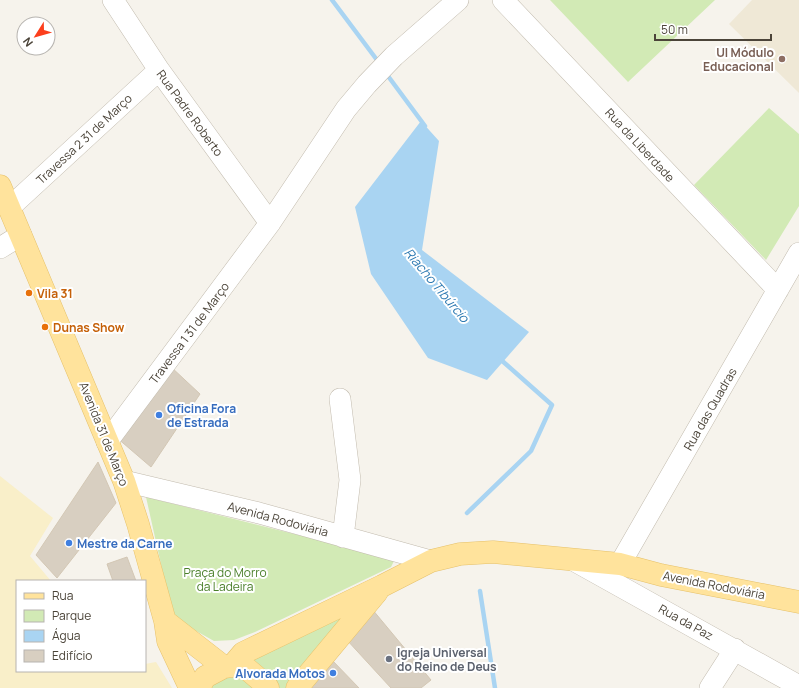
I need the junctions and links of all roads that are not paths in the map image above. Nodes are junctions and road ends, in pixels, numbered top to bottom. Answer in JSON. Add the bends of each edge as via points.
{"nodes":[{"id":1,"x":113,"y":0,"type":"edge"},
{"id":2,"x":458,"y":0,"type":"edge"},
{"id":3,"x":503,"y":0,"type":"edge"},
{"id":4,"x":159,"y":70,"type":"junction"},
{"id":5,"x":0,"y":186,"type":"edge"},
{"id":6,"x":9,"y":208,"type":"junction"},
{"id":7,"x":270,"y":223,"type":"junction"},
{"id":8,"x":21,"y":235,"type":"junction"},
{"id":9,"x":0,"y":248,"type":"edge"},
{"id":10,"x":799,"y":253,"type":"edge"},
{"id":11,"x":778,"y":290,"type":"junction"},
{"id":12,"x":340,"y":399,"type":"dead end"},
{"id":13,"x":107,"y":442,"type":"junction"},
{"id":14,"x":124,"y":481,"type":"junction"},
{"id":15,"x":343,"y":536,"type":"junction"},
{"id":16,"x":573,"y":560,"type":"junction"},
{"id":17,"x":431,"y":561,"type":"junction"},
{"id":18,"x":626,"y":565,"type":"junction"},
{"id":19,"x":382,"y":586,"type":"junction"},
{"id":20,"x":799,"y":587,"type":"edge"},
{"id":21,"x":799,"y":602,"type":"edge"},
{"id":22,"x":165,"y":621,"type":"junction"},
{"id":23,"x":736,"y":649,"type":"junction"},
{"id":24,"x":228,"y":666,"type":"junction"},
{"id":25,"x":799,"y":686,"type":"edge"},
{"id":26,"x":190,"y":688,"type":"edge"},
{"id":27,"x":199,"y":688,"type":"edge"},
{"id":28,"x":268,"y":688,"type":"edge"},
{"id":29,"x":297,"y":688,"type":"edge"},
{"id":30,"x":710,"y":688,"type":"edge"}],
"edges":[{"from":1,"to":4,"type":"street","name":"Rua Padre Roberto"},
{"from":2,"to":7,"type":"street","name":"Travessa 1 31 de Março","via":[[394,56],[367,84],[346,109]]},
{"from":3,"to":11,"type":"street","name":"Rua da Liberdade"},
{"from":4,"to":6,"type":"street","name":"Travessa 2 31 de Março"},
{"from":4,"to":7,"type":"street","name":"Rua Padre Roberto"},
{"from":5,"to":6,"type":"main road","name":"Avenida 31 de Março"},
{"from":6,"to":8,"type":"main road","name":"Avenida 31 de Março"},
{"from":7,"to":13,"type":"street","name":"Travessa 1 31 de Março"},
{"from":8,"to":9,"type":"street"},
{"from":8,"to":13,"type":"main road","name":"Avenida 31 de Março"},
{"from":10,"to":11,"type":"street","name":"Rua das Quadras"},
{"from":11,"to":18,"type":"street","name":"Rua das Quadras"},
{"from":12,"to":15,"type":"street","via":[[350,480]]},
{"from":13,"to":14,"type":"main road","name":"Avenida 31 de Março"},
{"from":14,"to":15,"type":"street","name":"Avenida Rodoviária"},
{"from":14,"to":22,"type":"main road","name":"Avenida 31 de Março"},
{"from":15,"to":17,"type":"street","name":"Avenida Rodoviária"},
{"from":16,"to":17,"type":"main road","name":"Avenida Rodoviária","via":[[493,552],[460,554]]},
{"from":16,"to":18,"type":"main road","name":"Avenida Rodoviária"},
{"from":16,"to":23,"type":"street","name":"Rua da Paz"},
{"from":17,"to":19,"type":"main road","name":"Avenida Rodoviária"},
{"from":18,"to":20,"type":"main road","name":"Avenida Rodoviária","via":[[659,562]]},
{"from":18,"to":21,"type":"main road","name":"Avenida Rodoviária","via":[[661,575]]},
{"from":19,"to":24,"type":"main road","name":"Avenida Rodoviária","via":[[243,653]]},
{"from":19,"to":29,"type":"main road"},
{"from":22,"to":24,"type":"main road"},
{"from":22,"to":26,"type":"main road","name":"Avenida 31 de Março","via":[[168,642]]},
{"from":23,"to":25,"type":"street","name":"Rua da Paz"},
{"from":23,"to":30,"type":"street"},
{"from":24,"to":27,"type":"main road","name":"Avenida Rodoviária","via":[[205,677]]},
{"from":24,"to":28,"type":"main road","via":[[246,668]]}]}
